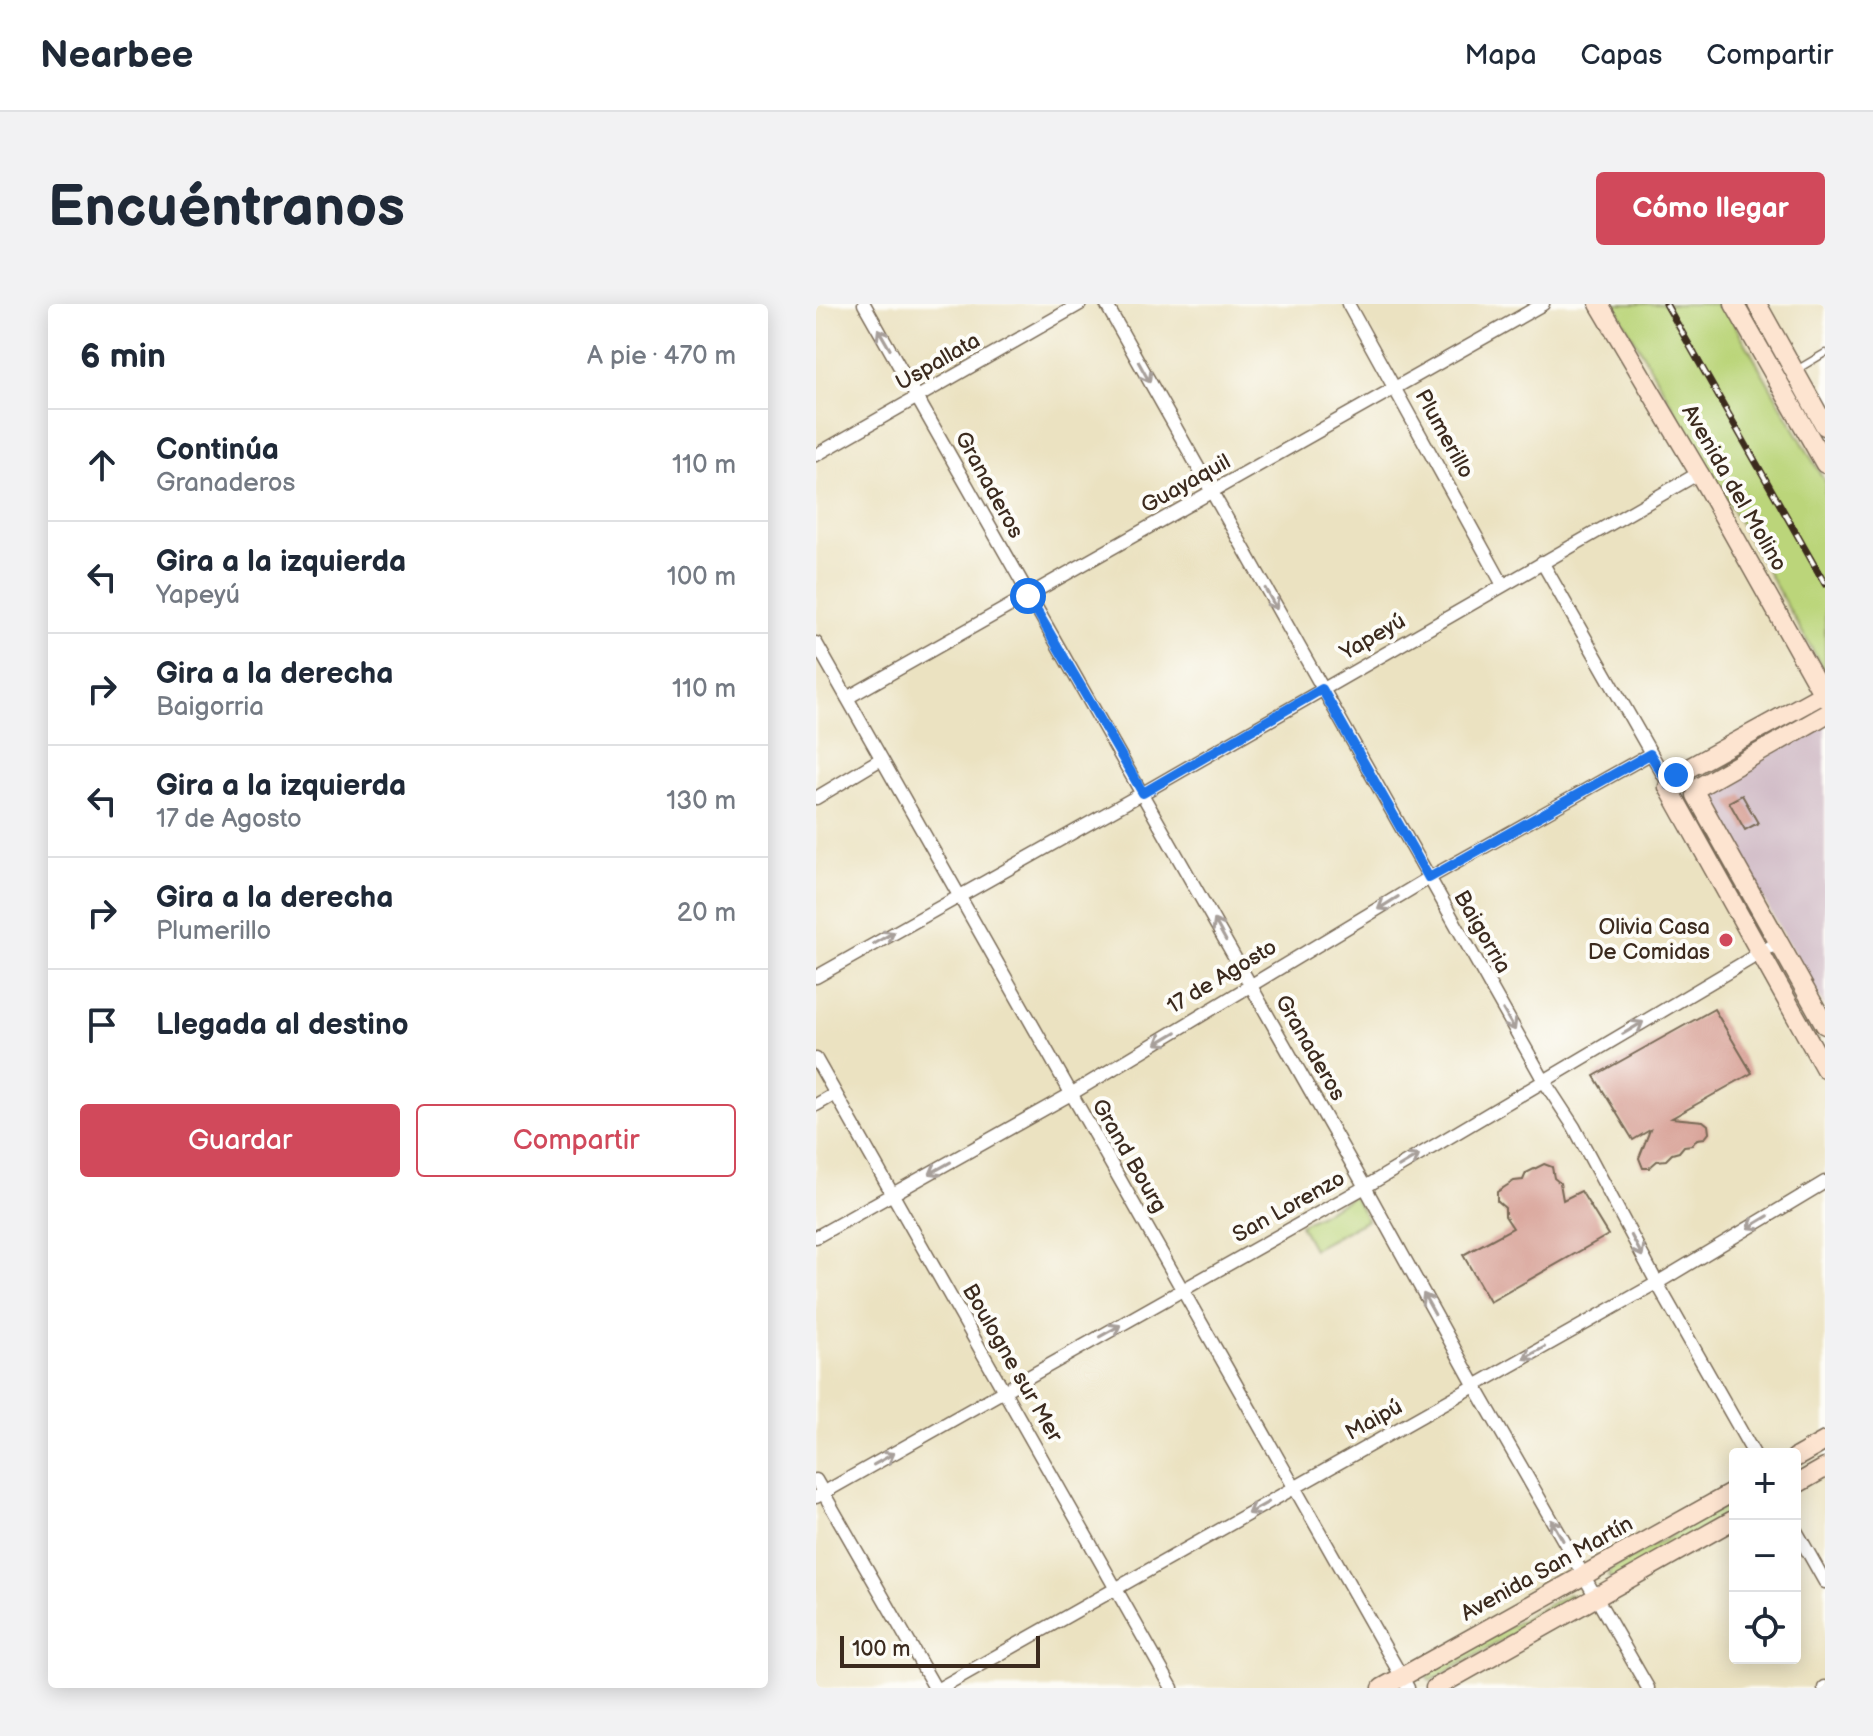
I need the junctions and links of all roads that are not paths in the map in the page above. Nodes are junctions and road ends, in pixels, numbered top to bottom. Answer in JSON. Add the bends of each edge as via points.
{"nodes":[{"id":1,"x":864,"y":304,"type":"edge"},
{"id":2,"x":1080,"y":304,"type":"edge"},
{"id":3,"x":1106,"y":304,"type":"edge"},
{"id":4,"x":1348,"y":304,"type":"edge"},
{"id":5,"x":1543,"y":304,"type":"edge"},
{"id":6,"x":1599,"y":304,"type":"edge"},
{"id":7,"x":1734,"y":304,"type":"edge"},
{"id":8,"x":1757,"y":304,"type":"edge"},
{"id":9,"x":1825,"y":353,"type":"edge"},
{"id":10,"x":1794,"y":371,"type":"junction"},
{"id":11,"x":1396,"y":389,"type":"junction"},
{"id":12,"x":917,"y":397,"type":"junction"},
{"id":13,"x":1812,"y":408,"type":"edge"},
{"id":14,"x":1825,"y":426,"type":"edge"},
{"id":15,"x":816,"y":455,"type":"edge"},
{"id":16,"x":1825,"y":464,"type":"edge"},
{"id":17,"x":1699,"y":473,"type":"junction"},
{"id":18,"x":1212,"y":493,"type":"junction"},
{"id":19,"x":1542,"y":562,"type":"junction"},
{"id":20,"x":1503,"y":585,"type":"junction"},
{"id":21,"x":1028,"y":596,"type":"junction"},
{"id":22,"x":816,"y":643,"type":"edge"},
{"id":23,"x":1322,"y":689,"type":"junction"},
{"id":24,"x":1824,"y":695,"type":"edge"},
{"id":25,"x":847,"y":698,"type":"junction"},
{"id":26,"x":1825,"y":715,"type":"edge"},
{"id":27,"x":1650,"y":754,"type":"junction"},
{"id":28,"x":881,"y":759,"type":"junction"},
{"id":29,"x":1675,"y":786,"type":"junction"},
{"id":30,"x":1697,"y":791,"type":"junction"},
{"id":31,"x":1143,"y":793,"type":"junction"},
{"id":32,"x":816,"y":798,"type":"edge"},
{"id":33,"x":1429,"y":878,"type":"junction"},
{"id":34,"x":959,"y":896,"type":"junction"},
{"id":35,"x":1777,"y":943,"type":"junction"},
{"id":36,"x":1760,"y":952,"type":"junction"},
{"id":37,"x":816,"y":977,"type":"edge"},
{"id":38,"x":1252,"y":987,"type":"junction"},
{"id":39,"x":1825,"y":1025,"type":"edge"},
{"id":40,"x":816,"y":1059,"type":"edge"},
{"id":41,"x":1825,"y":1069,"type":"edge"},
{"id":42,"x":1544,"y":1081,"type":"junction"},
{"id":43,"x":835,"y":1094,"type":"junction"},
{"id":44,"x":1071,"y":1094,"type":"junction"},
{"id":45,"x":816,"y":1105,"type":"edge"},
{"id":46,"x":1825,"y":1182,"type":"edge"},
{"id":47,"x":1365,"y":1187,"type":"junction"},
{"id":48,"x":892,"y":1194,"type":"junction"},
{"id":49,"x":816,"y":1237,"type":"edge"},
{"id":50,"x":1657,"y":1283,"type":"junction"},
{"id":51,"x":1182,"y":1290,"type":"junction"},
{"id":52,"x":1475,"y":1386,"type":"junction"},
{"id":53,"x":1005,"y":1390,"type":"junction"},
{"id":54,"x":1825,"y":1441,"type":"edge"},
{"id":55,"x":1751,"y":1448,"type":"edge"},
{"id":56,"x":1801,"y":1455,"type":"edge"},
{"id":57,"x":1825,"y":1468,"type":"edge"},
{"id":58,"x":816,"y":1480,"type":"edge"},
{"id":59,"x":1801,"y":1482,"type":"edge"},
{"id":60,"x":1294,"y":1488,"type":"junction"},
{"id":61,"x":1729,"y":1494,"type":"edge"},
{"id":62,"x":820,"y":1495,"type":"edge"},
{"id":63,"x":1733,"y":1520,"type":"edge"},
{"id":64,"x":1801,"y":1540,"type":"edge"},
{"id":65,"x":1584,"y":1576,"type":"junction"},
{"id":66,"x":1825,"y":1582,"type":"edge"},
{"id":67,"x":1117,"y":1588,"type":"junction"},
{"id":68,"x":1596,"y":1598,"type":"junction"},
{"id":69,"x":1405,"y":1682,"type":"edge"},
{"id":70,"x":937,"y":1688,"type":"edge"},
{"id":71,"x":1172,"y":1688,"type":"edge"},
{"id":72,"x":1382,"y":1688,"type":"edge"},
{"id":73,"x":1435,"y":1688,"type":"edge"},
{"id":74,"x":1648,"y":1688,"type":"edge"}],
"edges":[{"from":12,"to":1,"type":"street","name":"Granaderos","one_way":true},
{"from":2,"to":12,"type":"street","name":"Uspallata"},
{"from":3,"to":18,"type":"street","name":"Baigorria","one_way":true},
{"from":4,"to":11,"type":"street","name":"Plumerillo"},
{"from":5,"to":11,"type":"street","name":"Guayaquil"},
{"from":6,"to":17,"type":"main road","name":"Avenida del Molino"},
{"from":7,"to":13,"type":"main road"},
{"from":8,"to":10,"type":"main road"},
{"from":9,"to":10,"type":"lane"},
{"from":10,"to":13,"type":"main road"},
{"from":11,"to":18,"type":"street","name":"Guayaquil"},
{"from":11,"to":20,"type":"street","name":"Plumerillo"},
{"from":12,"to":15,"type":"street","name":"Uspallata"},
{"from":12,"to":21,"type":"street","name":"Granaderos"},
{"from":13,"to":14,"type":"main road"},
{"from":13,"to":16,"type":"main road"},
{"from":17,"to":19,"type":"street","name":"Yapeyú"},
{"from":17,"to":24,"type":"main road","name":"Avenida del Molino"},
{"from":18,"to":21,"type":"street","name":"Guayaquil"},
{"from":18,"to":23,"type":"street","name":"Baigorria","one_way":true},
{"from":19,"to":20,"type":"street","name":"Yapeyú"},
{"from":19,"to":27,"type":"street"},
{"from":20,"to":23,"type":"street","name":"Yapeyú"},
{"from":21,"to":25,"type":"street","name":"Guayaquil"},
{"from":21,"to":31,"type":"street","name":"Granaderos"},
{"from":22,"to":25,"type":"street","name":"Grand Bourg"},
{"from":23,"to":31,"type":"street","name":"Yapeyú"},
{"from":23,"to":33,"type":"street","name":"Baigorria"},
{"from":24,"to":29,"type":"main road"},
{"from":25,"to":28,"type":"street","name":"Grand Bourg"},
{"from":26,"to":30,"type":"main road"},
{"from":27,"to":29,"type":"street"},
{"from":27,"to":33,"type":"street","name":"17 de Agosto"},
{"from":28,"to":32,"type":"street"},
{"from":28,"to":34,"type":"street","name":"Grand Bourg"},
{"from":29,"to":30,"type":"main road","via":[[1693,777]]},
{"from":29,"to":36,"type":"main road"},
{"from":30,"to":35,"type":"main road"},
{"from":31,"to":34,"type":"street","name":"Yapeyú"},
{"from":38,"to":31,"type":"street","name":"Granaderos","one_way":true},
{"from":33,"to":38,"type":"street","name":"17 de Agosto","one_way":true},
{"from":33,"to":42,"type":"street","name":"Baigorria","one_way":true},
{"from":37,"to":34,"type":"street","name":"Yapeyú","one_way":true},
{"from":34,"to":44,"type":"street","name":"Grand Bourg"},
{"from":35,"to":36,"type":"street","name":"San Lorenzo"},
{"from":35,"to":39,"type":"main road"},
{"from":36,"to":41,"type":"main road"},
{"from":42,"to":36,"type":"street","name":"San Lorenzo","one_way":true},
{"from":38,"to":44,"type":"street","name":"17 de Agosto","one_way":true},
{"from":38,"to":47,"type":"street","name":"Granaderos"},
{"from":40,"to":43,"type":"street","name":"Boulogne sur Mer"},
{"from":47,"to":42,"type":"street","name":"San Lorenzo","one_way":true},
{"from":42,"to":50,"type":"street","name":"Baigorria","one_way":true},
{"from":43,"to":45,"type":"street"},
{"from":43,"to":48,"type":"street","name":"Boulogne sur Mer"},
{"from":44,"to":48,"type":"street","name":"17 de Agosto","one_way":true},
{"from":44,"to":51,"type":"street","name":"Grand Bourg"},
{"from":46,"to":50,"type":"street","name":"Maipú","one_way":true},
{"from":47,"to":51,"type":"street","name":"San Lorenzo"},
{"from":52,"to":47,"type":"street","name":"Granaderos","one_way":true},
{"from":48,"to":49,"type":"street","name":"17 de Agosto"},
{"from":48,"to":53,"type":"street","name":"Boulogne sur Mer"},
{"from":50,"to":52,"type":"street","name":"Maipú","one_way":true},
{"from":50,"to":55,"type":"street","name":"Baigorria"},
{"from":53,"to":51,"type":"street","name":"San Lorenzo","one_way":true},
{"from":51,"to":60,"type":"street","name":"Grand Bourg"},
{"from":52,"to":60,"type":"street","name":"Maipú"},
{"from":65,"to":52,"type":"street","name":"Granaderos","one_way":true},
{"from":62,"to":53,"type":"street","name":"San Lorenzo","one_way":true},
{"from":53,"to":67,"type":"street","name":"Boulogne sur Mer"},
{"from":54,"to":56,"type":"main road"},
{"from":57,"to":59,"type":"main road"},
{"from":58,"to":62,"type":"street"},
{"from":60,"to":67,"type":"street","name":"Maipú","one_way":true},
{"from":60,"to":69,"type":"street","name":"Grand Bourg"},
{"from":61,"to":65,"type":"main road","name":"Avenida San Martín"},
{"from":62,"to":70,"type":"street"},
{"from":63,"to":68,"type":"main road"},
{"from":64,"to":66,"type":"street"},
{"from":65,"to":68,"type":"street","name":"Granaderos"},
{"from":65,"to":69,"type":"main road","name":"Avenida San Martín"},
{"from":67,"to":70,"type":"street","name":"Maipú"},
{"from":67,"to":71,"type":"street","name":"Boulogne sur Mer"},
{"from":68,"to":73,"type":"main road"},
{"from":68,"to":74,"type":"street","name":"Granaderos"},
{"from":69,"to":72,"type":"main road","name":"Avenida San Martín"}]}
